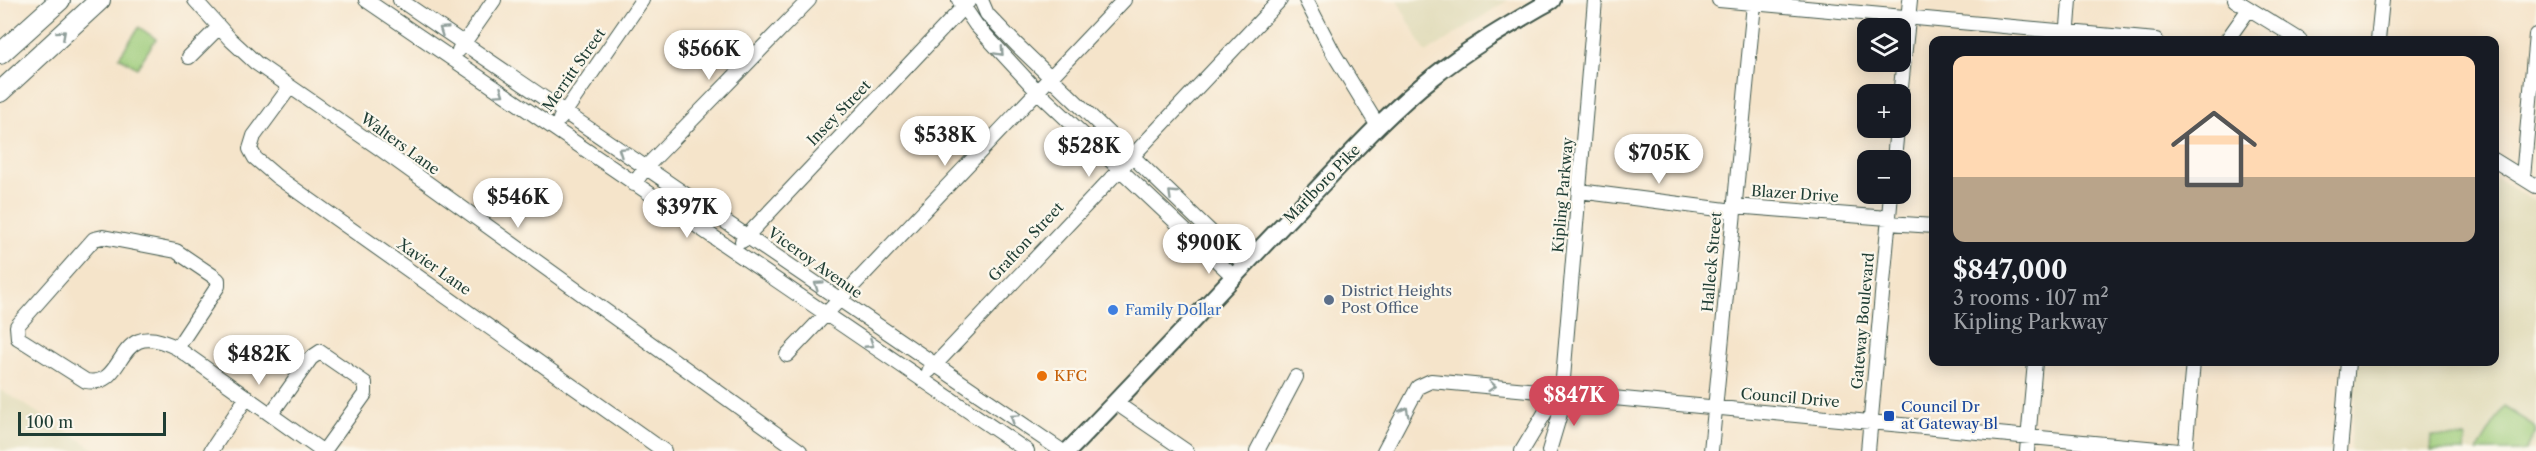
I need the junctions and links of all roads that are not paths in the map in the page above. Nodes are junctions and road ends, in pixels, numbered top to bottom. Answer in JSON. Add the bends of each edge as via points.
{"nodes":[{"id":1,"x":55,"y":0,"type":"edge"},
{"id":2,"x":60,"y":0,"type":"edge"},
{"id":3,"x":100,"y":0,"type":"edge"},
{"id":4,"x":195,"y":0,"type":"edge"},
{"id":5,"x":366,"y":0,"type":"edge"},
{"id":6,"x":399,"y":0,"type":"edge"},
{"id":7,"x":494,"y":0,"type":"edge"},
{"id":8,"x":642,"y":0,"type":"edge"},
{"id":9,"x":809,"y":0,"type":"edge"},
{"id":10,"x":981,"y":0,"type":"edge"},
{"id":11,"x":1124,"y":0,"type":"edge"},
{"id":12,"x":1280,"y":0,"type":"edge"},
{"id":13,"x":1306,"y":0,"type":"edge"},
{"id":14,"x":1551,"y":0,"type":"edge"},
{"id":15,"x":1595,"y":0,"type":"edge"},
{"id":16,"x":1720,"y":0,"type":"edge"},
{"id":17,"x":1910,"y":0,"type":"edge"},
{"id":18,"x":2070,"y":0,"type":"edge"},
{"id":19,"x":2235,"y":0,"type":"edge"},
{"id":20,"x":2382,"y":0,"type":"edge"},
{"id":21,"x":964,"y":2,"type":"edge"},
{"id":22,"x":1754,"y":4,"type":"junction"},
{"id":23,"x":2249,"y":9,"type":"junction"},
{"id":24,"x":41,"y":16,"type":"junction"},
{"id":25,"x":1909,"y":16,"type":"junction"},
{"id":26,"x":219,"y":27,"type":"junction"},
{"id":27,"x":2536,"y":34,"type":"edge"},
{"id":28,"x":2059,"y":36,"type":"edge"},
{"id":29,"x":2067,"y":36,"type":"edge"},
{"id":30,"x":2230,"y":36,"type":"edge"},
{"id":31,"x":2293,"y":36,"type":"edge"},
{"id":32,"x":2378,"y":36,"type":"edge"},
{"id":33,"x":463,"y":43,"type":"junction"},
{"id":34,"x":0,"y":54,"type":"edge"},
{"id":35,"x":189,"y":57,"type":"dead end"},
{"id":36,"x":452,"y":59,"type":"junction"},
{"id":37,"x":1051,"y":77,"type":"junction"},
{"id":38,"x":1901,"y":84,"type":"edge"},
{"id":39,"x":290,"y":87,"type":"junction"},
{"id":40,"x":1037,"y":91,"type":"junction"},
{"id":41,"x":0,"y":92,"type":"edge"},
{"id":42,"x":565,"y":112,"type":"junction"},
{"id":43,"x":1378,"y":126,"type":"junction"},
{"id":44,"x":553,"y":129,"type":"junction"},
{"id":45,"x":1131,"y":155,"type":"junction"},
{"id":46,"x":2499,"y":163,"type":"edge"},
{"id":47,"x":646,"y":167,"type":"junction"},
{"id":48,"x":1119,"y":168,"type":"junction"},
{"id":49,"x":2523,"y":177,"type":"junction"},
{"id":50,"x":634,"y":184,"type":"junction"},
{"id":51,"x":2536,"y":186,"type":"edge"},
{"id":52,"x":1580,"y":190,"type":"junction"},
{"id":53,"x":1890,"y":204,"type":"edge"},
{"id":54,"x":1734,"y":209,"type":"junction"},
{"id":55,"x":1888,"y":220,"type":"junction"},
{"id":56,"x":1929,"y":225,"type":"edge"},
{"id":57,"x":747,"y":235,"type":"junction"},
{"id":58,"x":734,"y":251,"type":"junction"},
{"id":59,"x":1239,"y":270,"type":"junction"},
{"id":60,"x":840,"y":301,"type":"junction"},
{"id":61,"x":826,"y":315,"type":"junction"},
{"id":62,"x":177,"y":348,"type":"junction"},
{"id":63,"x":787,"y":355,"type":"dead end"},
{"id":64,"x":934,"y":365,"type":"junction"},
{"id":65,"x":2035,"y":366,"type":"edge"},
{"id":66,"x":2193,"y":366,"type":"edge"},
{"id":67,"x":2348,"y":366,"type":"edge"},
{"id":68,"x":1296,"y":377,"type":"dead end"},
{"id":69,"x":923,"y":378,"type":"junction"},
{"id":70,"x":1562,"y":393,"type":"junction"},
{"id":71,"x":247,"y":397,"type":"junction"},
{"id":72,"x":1116,"y":403,"type":"junction"},
{"id":73,"x":1715,"y":407,"type":"junction"},
{"id":74,"x":272,"y":414,"type":"junction"},
{"id":75,"x":1871,"y":422,"type":"junction"},
{"id":76,"x":2028,"y":444,"type":"edge"},
{"id":77,"x":211,"y":451,"type":"edge"},
{"id":78,"x":323,"y":451,"type":"edge"},
{"id":79,"x":664,"y":451,"type":"edge"},
{"id":80,"x":800,"y":451,"type":"edge"},
{"id":81,"x":1027,"y":451,"type":"edge"},
{"id":82,"x":1062,"y":451,"type":"edge"},
{"id":83,"x":1068,"y":451,"type":"edge"},
{"id":84,"x":1186,"y":451,"type":"edge"},
{"id":85,"x":1257,"y":451,"type":"edge"},
{"id":86,"x":1384,"y":451,"type":"edge"},
{"id":87,"x":1522,"y":451,"type":"edge"},
{"id":88,"x":1550,"y":451,"type":"edge"},
{"id":89,"x":1711,"y":451,"type":"edge"},
{"id":90,"x":1868,"y":451,"type":"edge"},
{"id":91,"x":2178,"y":451,"type":"edge"},
{"id":92,"x":2185,"y":451,"type":"edge"},
{"id":93,"x":2340,"y":451,"type":"edge"}],
"edges":[{"from":1,"to":24,"type":"highway"},
{"from":2,"to":24,"type":"highway"},
{"from":41,"to":3,"type":"highway","one_way":true},
{"from":4,"to":26,"type":"street","name":"Walters Lane"},
{"from":5,"to":36,"type":"street"},
{"from":33,"to":6,"type":"street","name":"Viceroy Avenue","one_way":true},
{"from":7,"to":33,"type":"street"},
{"from":8,"to":42,"type":"street","name":"Merritt Street"},
{"from":9,"to":47,"type":"street"},
{"from":10,"to":37,"type":"street","via":[[987,14]]},
{"from":11,"to":37,"type":"street"},
{"from":12,"to":45,"type":"street","name":"Grafton Street"},
{"from":13,"to":43,"type":"street"},
{"from":14,"to":43,"type":"main road","name":"Marlboro Pike","via":[[1448,66]]},
{"from":15,"to":52,"type":"street","name":"Kipling Parkway"},
{"from":16,"to":22,"type":"street"},
{"from":17,"to":25,"type":"street"},
{"from":18,"to":29,"type":"street"},
{"from":19,"to":23,"type":"street"},
{"from":20,"to":32,"type":"street"},
{"from":21,"to":40,"type":"street","one_way":true,"via":[[976,25]]},
{"from":21,"to":57,"type":"street","name":"Insey Street"},
{"from":22,"to":25,"type":"street"},
{"from":22,"to":54,"type":"street","name":"Halleck Street"},
{"from":23,"to":30,"type":"street"},
{"from":23,"to":31,"type":"street"},
{"from":24,"to":34,"type":"highway"},
{"from":25,"to":28,"type":"street"},
{"from":25,"to":38,"type":"street"},
{"from":26,"to":35,"type":"street"},
{"from":26,"to":39,"type":"street","name":"Walters Lane","via":[[256,63]]},
{"from":27,"to":49,"type":"street"},
{"from":33,"to":36,"type":"street"},
{"from":33,"to":42,"type":"street","name":"Viceroy Avenue"},
{"from":36,"to":44,"type":"street","one_way":true},
{"from":37,"to":40,"type":"street"},
{"from":37,"to":45,"type":"street"},
{"from":39,"to":79,"type":"street","name":"Xavier Lane","via":[[254,136],[250,149],[255,159]]},
{"from":39,"to":80,"type":"street","name":"Walters Lane"},
{"from":40,"to":48,"type":"street"},
{"from":40,"to":60,"type":"street"},
{"from":42,"to":44,"type":"street","name":"Merritt Street"},
{"from":47,"to":42,"type":"street","name":"Viceroy Avenue","one_way":true},
{"from":43,"to":59,"type":"main road","name":"Marlboro Pike"},
{"from":44,"to":50,"type":"street"},
{"from":45,"to":48,"type":"street","name":"Grafton Street"},
{"from":59,"to":45,"type":"street","one_way":true},
{"from":46,"to":49,"type":"street"},
{"from":47,"to":50,"type":"street"},
{"from":47,"to":57,"type":"street","name":"Viceroy Avenue"},
{"from":48,"to":59,"type":"street"},
{"from":48,"to":64,"type":"street","name":"Grafton Street"},
{"from":49,"to":51,"type":"street"},
{"from":50,"to":58,"type":"street"},
{"from":52,"to":54,"type":"street","name":"Blazer Drive"},
{"from":52,"to":70,"type":"street","name":"Kipling Parkway"},
{"from":53,"to":55,"type":"street","name":"Gateway Boulevard"},
{"from":54,"to":55,"type":"street","name":"Blazer Drive"},
{"from":54,"to":73,"type":"street","name":"Halleck Street"},
{"from":55,"to":56,"type":"street","name":"Blazer Drive"},
{"from":55,"to":75,"type":"street","name":"Gateway Boulevard"},
{"from":57,"to":58,"type":"street","name":"Insey Street"},
{"from":60,"to":57,"type":"street","name":"Viceroy Avenue","one_way":true},
{"from":58,"to":61,"type":"street"},
{"from":59,"to":72,"type":"main road","name":"Marlboro Pike"},
{"from":60,"to":61,"type":"street"},
{"from":60,"to":64,"type":"street","name":"Viceroy Avenue"},
{"from":61,"to":63,"type":"street"},
{"from":61,"to":69,"type":"street","one_way":true},
{"from":62,"to":62,"type":"street","via":[[148,337],[138,340],[108,376],[96,382],[86,381],[18,338],[17,326],[94,240],[103,237],[176,251],[218,280],[217,289]]},
{"from":62,"to":71,"type":"street"},
{"from":64,"to":69,"type":"street","name":"Grafton Street"},
{"from":82,"to":64,"type":"street","name":"Viceroy Avenue","one_way":true},
{"from":65,"to":76,"type":"street"},
{"from":66,"to":92,"type":"street"},
{"from":67,"to":93,"type":"street"},
{"from":68,"to":85,"type":"street"},
{"from":69,"to":81,"type":"street"},
{"from":70,"to":73,"type":"street","name":"Council Drive"},
{"from":86,"to":70,"type":"street","name":"Council Drive","one_way":true,"via":[[1424,382]]},
{"from":70,"to":87,"type":"street"},
{"from":70,"to":88,"type":"street","name":"Kipling Parkway"},
{"from":71,"to":74,"type":"street"},
{"from":71,"to":77,"type":"street"},
{"from":72,"to":83,"type":"main road","name":"Marlboro Pike"},
{"from":72,"to":84,"type":"street"},
{"from":73,"to":75,"type":"street","name":"Council Drive"},
{"from":73,"to":89,"type":"street","name":"Halleck Street"},
{"from":74,"to":78,"type":"street"},
{"from":74,"to":78,"type":"street","via":[[311,358],[320,352],[365,383],[365,394]]},
{"from":75,"to":76,"type":"street","name":"Council Drive"},
{"from":75,"to":90,"type":"street","name":"Gateway Boulevard"},
{"from":76,"to":91,"type":"street","name":"Council Drive"}]}
